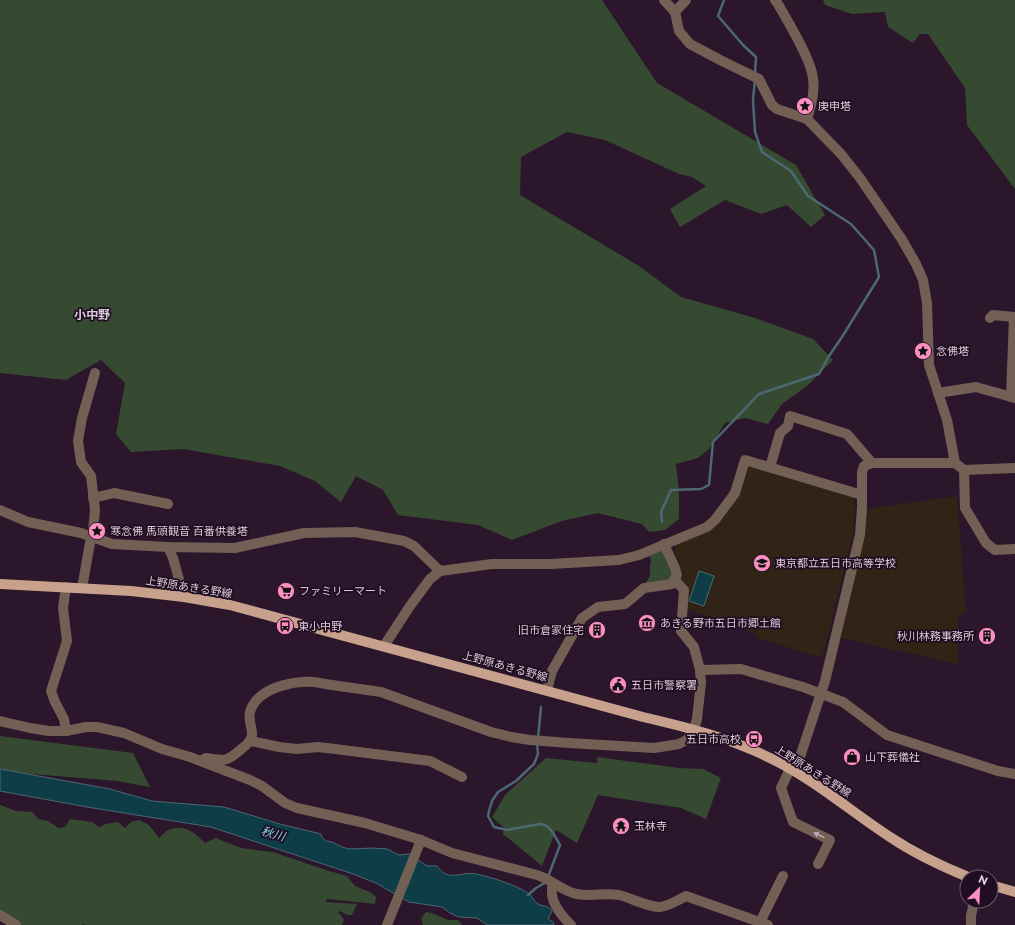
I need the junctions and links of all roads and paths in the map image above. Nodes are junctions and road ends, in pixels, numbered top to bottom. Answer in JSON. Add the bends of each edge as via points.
{"nodes":[{"id":1,"x":664,"y":0,"type":"edge"},
{"id":2,"x":686,"y":0,"type":"edge"},
{"id":3,"x":775,"y":0,"type":"edge"},
{"id":4,"x":675,"y":12,"type":"junction"},
{"id":5,"x":807,"y":119,"type":"junction"},
{"id":6,"x":1015,"y":317,"type":"edge"},
{"id":7,"x":990,"y":318,"type":"dead end"},
{"id":8,"x":95,"y":373,"type":"dead end"},
{"id":9,"x":938,"y":392,"type":"junction"},
{"id":10,"x":1013,"y":397,"type":"edge"},
{"id":11,"x":872,"y":463,"type":"junction"},
{"id":12,"x":954,"y":463,"type":"junction"},
{"id":13,"x":770,"y":467,"type":"junction"},
{"id":14,"x":1015,"y":468,"type":"edge"},
{"id":15,"x":964,"y":470,"type":"junction"},
{"id":16,"x":862,"y":495,"type":"junction"},
{"id":17,"x":94,"y":498,"type":"junction"},
{"id":18,"x":168,"y":504,"type":"dead end"},
{"id":19,"x":0,"y":510,"type":"edge"},
{"id":20,"x":92,"y":536,"type":"junction"},
{"id":21,"x":664,"y":544,"type":"junction"},
{"id":22,"x":168,"y":547,"type":"junction"},
{"id":23,"x":1015,"y":549,"type":"edge"},
{"id":24,"x":440,"y":572,"type":"junction"},
{"id":25,"x":675,"y":580,"type":"junction"},
{"id":26,"x":0,"y":584,"type":"edge"},
{"id":27,"x":66,"y":587,"type":"junction"},
{"id":28,"x":82,"y":588,"type":"junction"},
{"id":29,"x":184,"y":597,"type":"junction"},
{"id":30,"x":384,"y":646,"type":"junction"},
{"id":31,"x":700,"y":670,"type":"junction"},
{"id":32,"x":547,"y":690,"type":"junction"},
{"id":33,"x":821,"y":695,"type":"junction"},
{"id":34,"x":0,"y":721,"type":"edge"},
{"id":35,"x":694,"y":729,"type":"junction"},
{"id":36,"x":66,"y":731,"type":"junction"},
{"id":37,"x":251,"y":741,"type":"junction"},
{"id":38,"x":201,"y":761,"type":"junction"},
{"id":39,"x":790,"y":769,"type":"junction"},
{"id":40,"x":1015,"y":774,"type":"edge"},
{"id":41,"x":462,"y":777,"type":"dead end"},
{"id":42,"x":420,"y":843,"type":"junction"},
{"id":43,"x":818,"y":864,"type":"dead end"},
{"id":44,"x":959,"y":873,"type":"edge"},
{"id":45,"x":783,"y":876,"type":"dead end"},
{"id":46,"x":550,"y":881,"type":"junction"},
{"id":47,"x":999,"y":887,"type":"edge"},
{"id":48,"x":1015,"y":892,"type":"edge"},
{"id":49,"x":972,"y":909,"type":"edge"},
{"id":50,"x":0,"y":915,"type":"edge"},
{"id":51,"x":764,"y":923,"type":"edge"},
{"id":52,"x":16,"y":925,"type":"edge"},
{"id":53,"x":387,"y":925,"type":"edge"},
{"id":54,"x":571,"y":925,"type":"edge"},
{"id":55,"x":971,"y":925,"type":"edge"}],
"edges":[{"from":1,"to":4,"type":"street"},
{"from":2,"to":4,"type":"street"},
{"from":3,"to":5,"type":"street","via":[[814,79]]},
{"from":4,"to":5,"type":"street","via":[[678,31],[690,44],[759,79],[772,105]]},
{"from":5,"to":9,"type":"street","via":[[860,178],[916,264],[926,291],[929,365]]},
{"from":6,"to":7,"type":"street","via":[[993,315]]},
{"from":6,"to":10,"type":"street"},
{"from":8,"to":17,"type":"street","via":[[78,441],[81,462],[91,476]]},
{"from":9,"to":10,"type":"street","via":[[976,387]]},
{"from":9,"to":12,"type":"street","via":[[947,420]]},
{"from":11,"to":12,"type":"street"},
{"from":11,"to":13,"type":"street","via":[[847,434],[790,416],[788,426],[780,433]]},
{"from":11,"to":16,"type":"street","via":[[864,466],[862,472]]},
{"from":12,"to":15,"type":"street"},
{"from":13,"to":16,"type":"street"},
{"from":13,"to":21,"type":"street","via":[[745,460],[735,493],[715,520],[707,527]]},
{"from":14,"to":15,"type":"street"},
{"from":15,"to":23,"type":"street","via":[[965,508],[986,543],[996,550]]},
{"from":16,"to":33,"type":"street","via":[[860,536]]},
{"from":17,"to":18,"type":"street","via":[[114,494]]},
{"from":17,"to":20,"type":"street"},
{"from":19,"to":20,"type":"street","via":[[28,522]]},
{"from":20,"to":22,"type":"street","via":[[112,544]]},
{"from":20,"to":28,"type":"street"},
{"from":21,"to":24,"type":"street","via":[[619,560],[492,564]]},
{"from":21,"to":25,"type":"street","via":[[675,568]]},
{"from":22,"to":24,"type":"street","via":[[235,548],[304,533],[355,532],[404,541],[414,546]]},
{"from":22,"to":29,"type":"street"},
{"from":24,"to":30,"type":"street","via":[[430,579]]},
{"from":25,"to":31,"type":"street","via":[[684,590],[682,631],[694,647]]},
{"from":25,"to":32,"type":"street","via":[[672,584],[644,588],[625,604],[598,607],[588,612],[552,671]]},
{"from":26,"to":27,"type":"main road","name":"上野原あきる野線"},
{"from":27,"to":28,"type":"main road","name":"上野原あきる野線"},
{"from":27,"to":36,"type":"street","via":[[62,608],[67,641],[51,691],[64,719]]},
{"from":28,"to":29,"type":"main road","name":"上野原あきる野線"},
{"from":29,"to":30,"type":"main road","name":"上野原あきる野線","via":[[230,605]]},
{"from":30,"to":32,"type":"main road","name":"上野原あきる野線"},
{"from":31,"to":33,"type":"street","via":[[741,669]]},
{"from":31,"to":35,"type":"street","via":[[701,683]]},
{"from":32,"to":35,"type":"main road","name":"上野原あきる野線"},
{"from":33,"to":39,"type":"street","via":[[798,763]]},
{"from":33,"to":40,"type":"street","via":[[843,702],[887,735],[998,771]]},
{"from":34,"to":36,"type":"street","via":[[30,728]]},
{"from":35,"to":37,"type":"street","via":[[684,742],[654,748],[531,740],[491,732],[381,692],[318,681],[296,682],[259,697],[250,712]]},
{"from":35,"to":39,"type":"main road","name":"上野原あきる野線","via":[[757,753]]},
{"from":36,"to":38,"type":"street","via":[[86,727],[117,731]]},
{"from":37,"to":38,"type":"street","via":[[234,757],[220,760],[206,758]]},
{"from":37,"to":41,"type":"street","via":[[297,749],[318,747],[430,762]]},
{"from":38,"to":42,"type":"street","via":[[250,780],[297,808],[365,823]]},
{"from":43,"to":39,"type":"street","one_way":true,"via":[[830,840],[793,822],[781,788]]},
{"from":39,"to":44,"type":"main road","name":"上野原あきる野線","via":[[829,793],[890,837]]},
{"from":42,"to":46,"type":"street"},
{"from":42,"to":53,"type":"street"},
{"from":45,"to":51,"type":"street"},
{"from":46,"to":51,"type":"street","via":[[572,893],[617,895],[660,907],[686,896]]},
{"from":46,"to":54,"type":"street","via":[[557,908]]},
{"from":47,"to":48,"type":"main road"},
{"from":49,"to":55,"type":"street"},
{"from":50,"to":52,"type":"street"}]}
